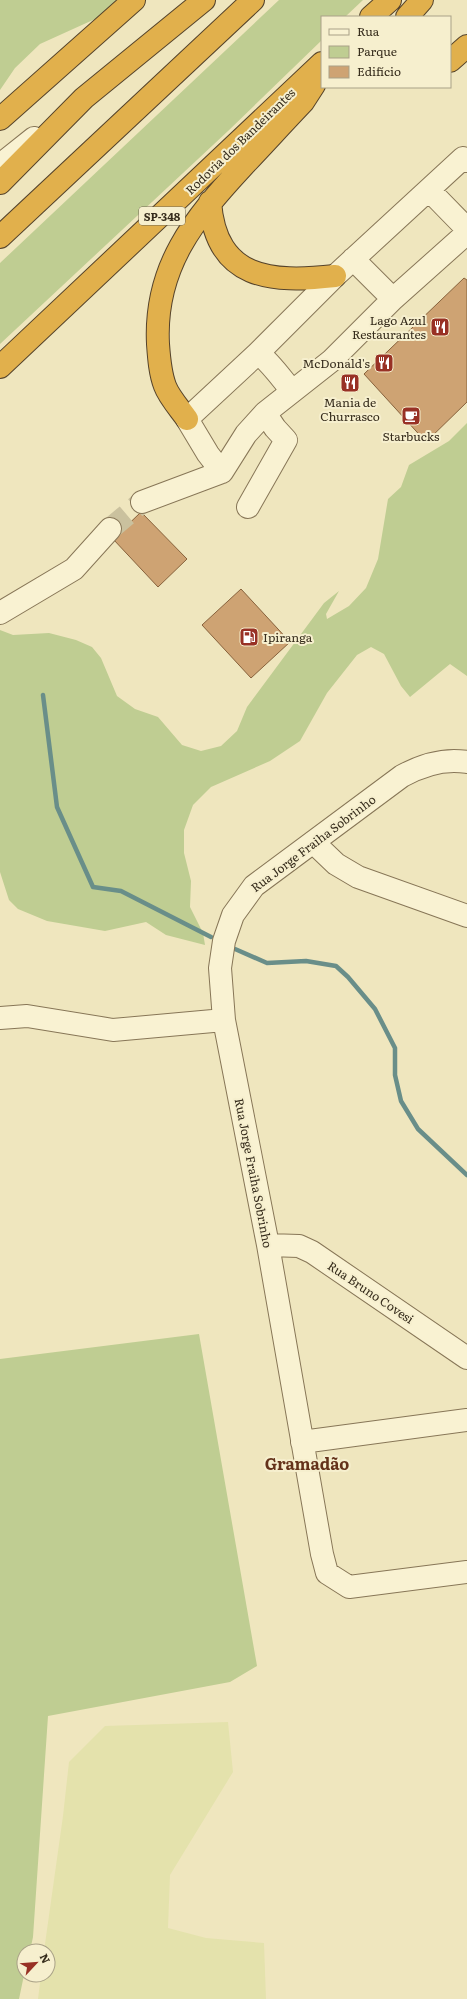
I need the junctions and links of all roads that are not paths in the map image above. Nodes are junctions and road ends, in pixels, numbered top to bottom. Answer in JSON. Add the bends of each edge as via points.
{"nodes":[{"id":1,"x":134,"y":0,"type":"edge"},
{"id":2,"x":204,"y":0,"type":"edge"},
{"id":3,"x":253,"y":0,"type":"edge"},
{"id":4,"x":390,"y":0,"type":"edge"},
{"id":5,"x":422,"y":0,"type":"edge"},
{"id":6,"x":372,"y":16,"type":"edge"},
{"id":7,"x":408,"y":16,"type":"edge"},
{"id":8,"x":467,"y":46,"type":"edge"},
{"id":9,"x":451,"y":60,"type":"edge"},
{"id":10,"x":321,"y":64,"type":"edge"},
{"id":11,"x":321,"y":75,"type":"edge"},
{"id":12,"x":84,"y":98,"type":"junction"},
{"id":13,"x":0,"y":119,"type":"edge"},
{"id":14,"x":467,"y":161,"type":"edge"},
{"id":15,"x":0,"y":165,"type":"edge"},
{"id":16,"x":0,"y":183,"type":"edge"},
{"id":17,"x":428,"y":190,"type":"junction"},
{"id":18,"x":210,"y":202,"type":"junction"},
{"id":19,"x":467,"y":229,"type":"edge"},
{"id":20,"x":467,"y":233,"type":"edge"},
{"id":21,"x":0,"y":236,"type":"edge"},
{"id":22,"x":353,"y":259,"type":"junction"},
{"id":23,"x":335,"y":276,"type":"junction"},
{"id":24,"x":393,"y":299,"type":"junction"},
{"id":25,"x":258,"y":353,"type":"junction"},
{"id":26,"x":0,"y":367,"type":"edge"},
{"id":27,"x":292,"y":391,"type":"junction"},
{"id":28,"x":265,"y":413,"type":"junction"},
{"id":29,"x":187,"y":419,"type":"junction"},
{"id":30,"x":222,"y":472,"type":"junction"},
{"id":31,"x":142,"y":502,"type":"tunnel mouth"},
{"id":32,"x":248,"y":507,"type":"dead end"},
{"id":33,"x":110,"y":529,"type":"tunnel mouth"},
{"id":34,"x":0,"y":613,"type":"edge"},
{"id":35,"x":467,"y":762,"type":"edge"},
{"id":36,"x":313,"y":842,"type":"junction"},
{"id":37,"x":467,"y":916,"type":"edge"},
{"id":38,"x":0,"y":1018,"type":"edge"},
{"id":39,"x":224,"y":1020,"type":"junction"},
{"id":40,"x":268,"y":1246,"type":"junction"},
{"id":41,"x":467,"y":1358,"type":"edge"},
{"id":42,"x":467,"y":1420,"type":"edge"},
{"id":43,"x":302,"y":1442,"type":"junction"},
{"id":44,"x":467,"y":1572,"type":"edge"}],
"edges":[{"from":1,"to":13,"type":"highway"},
{"from":2,"to":12,"type":"highway"},
{"from":3,"to":21,"type":"highway"},
{"from":4,"to":6,"type":"highway"},
{"from":5,"to":7,"type":"highway"},
{"from":8,"to":9,"type":"highway"},
{"from":10,"to":26,"type":"highway","name":"Rodovia dos Bandeirantes","number":"SP-348"},
{"from":11,"to":18,"type":"highway","via":[[303,102]]},
{"from":12,"to":15,"type":"street"},
{"from":12,"to":16,"type":"highway"},
{"from":14,"to":17,"type":"street","via":[[463,158]]},
{"from":17,"to":19,"type":"street"},
{"from":17,"to":22,"type":"street"},
{"from":18,"to":23,"type":"highway","via":[[212,223],[219,242],[233,260],[255,273],[283,278]]},
{"from":18,"to":29,"type":"highway","via":[[193,224],[176,255],[163,291],[157,329],[159,360],[165,387]]},
{"from":20,"to":24,"type":"street"},
{"from":22,"to":23,"type":"street"},
{"from":22,"to":24,"type":"street"},
{"from":23,"to":25,"type":"street"},
{"from":24,"to":27,"type":"street","via":[[331,361]]},
{"from":25,"to":27,"type":"street","via":[[269,362]]},
{"from":25,"to":29,"type":"street"},
{"from":27,"to":28,"type":"street"},
{"from":28,"to":30,"type":"street","via":[[246,434]]},
{"from":28,"to":32,"type":"street","via":[[286,440]]},
{"from":29,"to":30,"type":"street"},
{"from":30,"to":31,"type":"street"},
{"from":33,"to":34,"type":"street","via":[[74,568]]},
{"from":35,"to":36,"type":"street","name":"Rua Jorge Fraiha Sobrinho","via":[[443,761],[415,769]]},
{"from":36,"to":37,"type":"street","via":[[336,864],[358,877]]},
{"from":36,"to":39,"type":"street","name":"Rua Jorge Fraiha Sobrinho","via":[[254,886],[233,916],[224,941],[220,968]]},
{"from":38,"to":39,"type":"street","via":[[27,1016],[113,1030]]},
{"from":39,"to":40,"type":"street","name":"Rua Jorge Fraiha Sobrinho"},
{"from":40,"to":41,"type":"street","name":"Rua Bruno Covesi","via":[[299,1246],[312,1252]]},
{"from":40,"to":43,"type":"street","name":"Rua Jorge Fraiha Sobrinho"},
{"from":42,"to":43,"type":"street"},
{"from":43,"to":44,"type":"street","name":"Rua Jorge Fraiha Sobrinho","via":[[327,1573],[349,1587]]}]}
